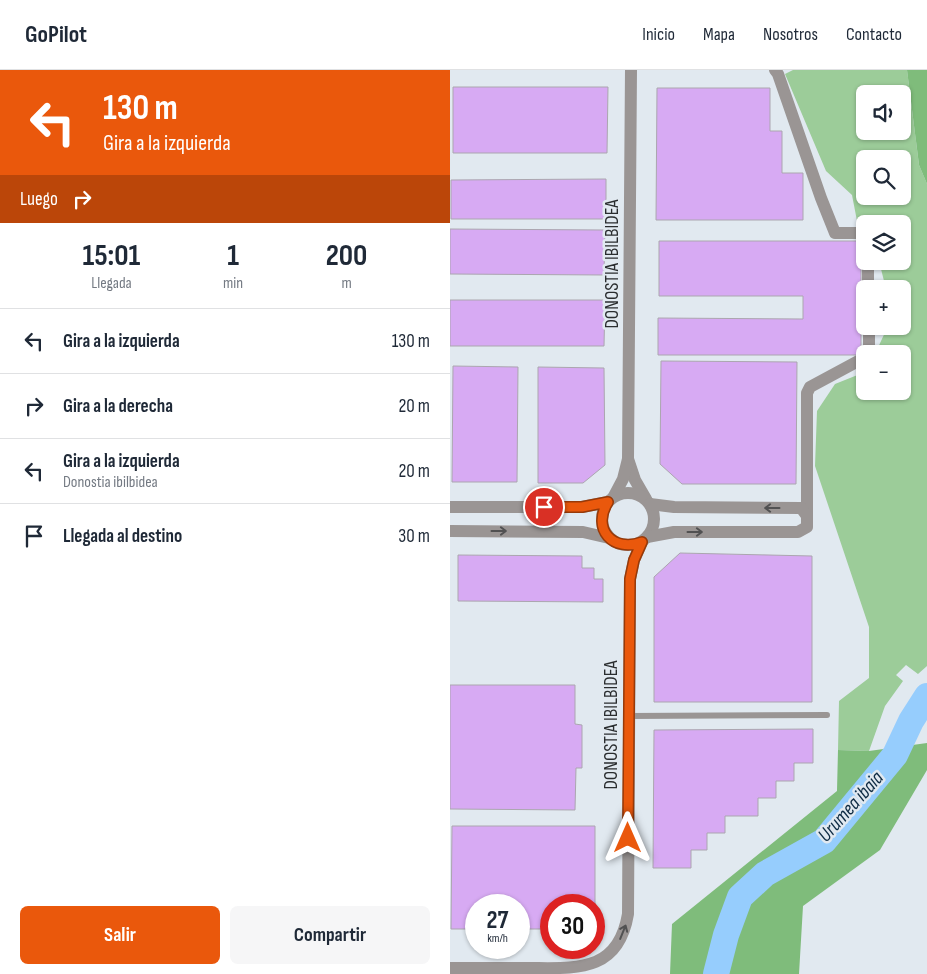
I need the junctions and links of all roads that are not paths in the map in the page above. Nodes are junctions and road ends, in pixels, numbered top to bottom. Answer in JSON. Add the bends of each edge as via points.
{"nodes":[{"id":1,"x":631,"y":70,"type":"edge"},
{"id":2,"x":775,"y":70,"type":"edge"},
{"id":3,"x":856,"y":233,"type":"edge"},
{"id":4,"x":856,"y":362,"type":"edge"},
{"id":5,"x":628,"y":459,"type":"junction"},
{"id":6,"x":611,"y":499,"type":"junction"},
{"id":7,"x":648,"y":502,"type":"junction"},
{"id":8,"x":450,"y":507,"type":"edge"},
{"id":9,"x":807,"y":516,"type":"junction"},
{"id":10,"x":450,"y":531,"type":"edge"},
{"id":11,"x":609,"y":538,"type":"junction"},
{"id":12,"x":644,"y":540,"type":"junction"},
{"id":13,"x":629,"y":716,"type":"junction"},
{"id":14,"x":827,"y":716,"type":"dead end"},
{"id":15,"x":450,"y":968,"type":"edge"}],
"edges":[{"from":1,"to":5,"type":"street","name":"DONOSTIA IBILBIDEA"},
{"from":2,"to":3,"type":"street","via":[[835,233]]},
{"from":4,"to":9,"type":"street","via":[[810,387],[807,393]]},
{"from":5,"to":6,"type":"street","name":"DONOSTIA IBILBIDEA","via":[[623,479]]},
{"from":5,"to":7,"type":"street","name":"DONOSTIA IBILBIDEA","via":[[635,480]]},
{"from":6,"to":7,"type":"street","via":[[622,493],[631,493]]},
{"from":6,"to":8,"type":"street","via":[[582,507]]},
{"from":6,"to":11,"type":"street","via":[[601,516]]},
{"from":9,"to":7,"type":"street","one_way":true,"via":[[801,508],[674,507]]},
{"from":7,"to":12,"type":"street","via":[[654,525]]},
{"from":12,"to":9,"type":"street","one_way":true,"via":[[674,532],[798,532],[806,527]]},
{"from":10,"to":11,"type":"street","one_way":true,"via":[[583,532]]},
{"from":11,"to":12,"type":"street","via":[[624,545]]},
{"from":12,"to":13,"type":"street","name":"DONOSTIA IBILBIDEA","via":[[634,560],[630,579]]},
{"from":13,"to":14,"type":"lane"},
{"from":15,"to":13,"type":"street","name":"DONOSTIA IBILBIDEA","one_way":true,"via":[[581,967],[601,959],[617,944],[628,914]]}]}
